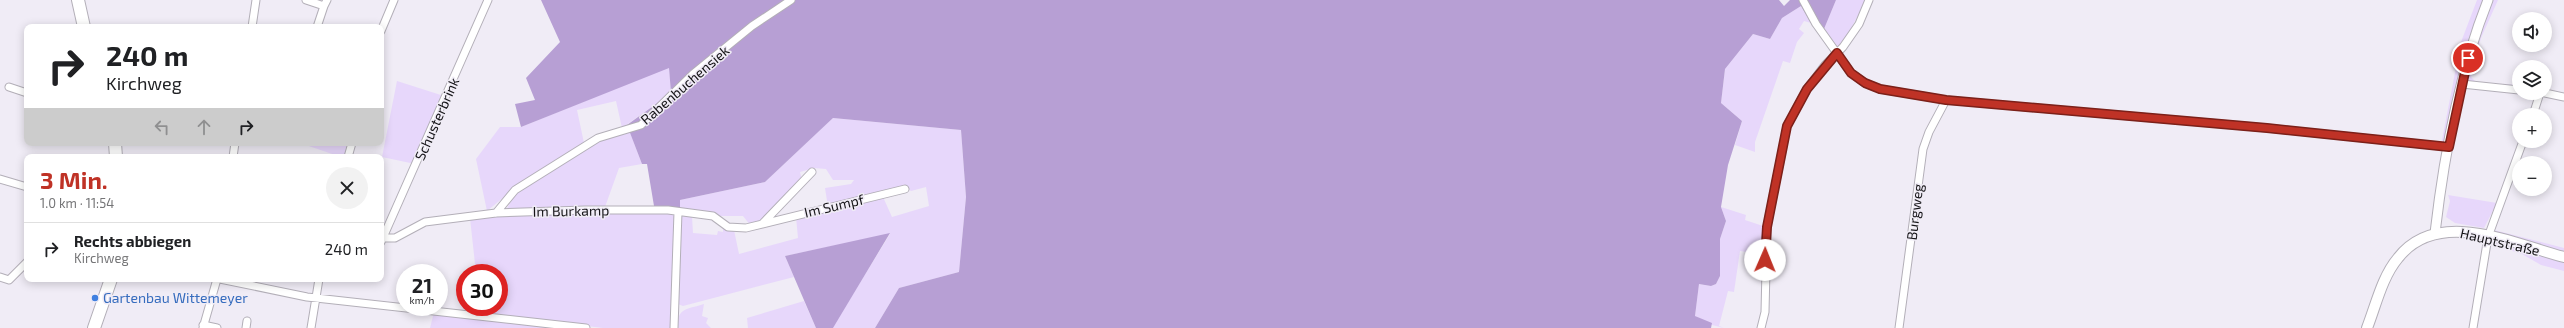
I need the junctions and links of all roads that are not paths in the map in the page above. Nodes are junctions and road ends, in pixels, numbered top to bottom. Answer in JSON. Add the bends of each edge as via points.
{"nodes":[{"id":1,"x":78,"y":0,"type":"edge"},
{"id":2,"x":256,"y":0,"type":"edge"},
{"id":3,"x":306,"y":0,"type":"edge"},
{"id":4,"x":394,"y":0,"type":"edge"},
{"id":5,"x":488,"y":0,"type":"edge"},
{"id":6,"x":791,"y":0,"type":"edge"},
{"id":7,"x":1803,"y":0,"type":"edge"},
{"id":8,"x":1869,"y":0,"type":"edge"},
{"id":9,"x":2488,"y":0,"type":"edge"},
{"id":10,"x":326,"y":3,"type":"edge"},
{"id":11,"x":83,"y":24,"type":"edge"},
{"id":12,"x":252,"y":24,"type":"edge"},
{"id":13,"x":318,"y":24,"type":"edge"},
{"id":14,"x":384,"y":24,"type":"edge"},
{"id":15,"x":1837,"y":53,"type":"junction"},
{"id":16,"x":2462,"y":84,"type":"junction"},
{"id":17,"x":9,"y":87,"type":"dead end"},
{"id":18,"x":2512,"y":89,"type":"edge"},
{"id":19,"x":24,"y":92,"type":"edge"},
{"id":20,"x":2552,"y":94,"type":"edge"},
{"id":21,"x":2564,"y":96,"type":"edge"},
{"id":22,"x":1946,"y":100,"type":"junction"},
{"id":23,"x":2449,"y":147,"type":"junction"},
{"id":24,"x":2520,"y":148,"type":"edge"},
{"id":25,"x":812,"y":172,"type":"dead end"},
{"id":26,"x":0,"y":179,"type":"edge"},
{"id":27,"x":24,"y":186,"type":"edge"},
{"id":28,"x":905,"y":189,"type":"dead end"},
{"id":29,"x":678,"y":212,"type":"junction"},
{"id":30,"x":496,"y":213,"type":"junction"},
{"id":31,"x":763,"y":223,"type":"junction"},
{"id":32,"x":2435,"y":233,"type":"junction"},
{"id":33,"x":384,"y":235,"type":"edge"},
{"id":34,"x":2488,"y":237,"type":"junction"},
{"id":35,"x":384,"y":240,"type":"edge"},
{"id":36,"x":2564,"y":257,"type":"edge"},
{"id":37,"x":24,"y":265,"type":"edge"},
{"id":38,"x":0,"y":277,"type":"edge"},
{"id":39,"x":109,"y":282,"type":"edge"},
{"id":40,"x":217,"y":282,"type":"edge"},
{"id":41,"x":234,"y":282,"type":"edge"},
{"id":42,"x":318,"y":282,"type":"edge"},
{"id":43,"x":315,"y":297,"type":"junction"},
{"id":44,"x":203,"y":327,"type":"edge"},
{"id":45,"x":94,"y":328,"type":"edge"},
{"id":46,"x":217,"y":328,"type":"edge"},
{"id":47,"x":311,"y":328,"type":"edge"},
{"id":48,"x":586,"y":328,"type":"edge"},
{"id":49,"x":674,"y":328,"type":"edge"},
{"id":50,"x":1761,"y":328,"type":"edge"},
{"id":51,"x":1899,"y":328,"type":"edge"},
{"id":52,"x":2367,"y":328,"type":"edge"},
{"id":53,"x":2473,"y":328,"type":"edge"}],
"edges":[{"from":1,"to":11,"type":"main road"},
{"from":2,"to":12,"type":"street"},
{"from":3,"to":10,"type":"street"},
{"from":4,"to":14,"type":"street"},
{"from":5,"to":33,"type":"street","name":"Schusterbrink"},
{"from":6,"to":30,"type":"street","name":"Rabenbuchensiek","via":[[752,26],[693,74],[641,125],[598,138],[515,190]]},
{"from":7,"to":15,"type":"street"},
{"from":8,"to":15,"type":"street","via":[[1859,24]]},
{"from":9,"to":16,"type":"street","via":[[2470,46]]},
{"from":10,"to":13,"type":"street"},
{"from":15,"to":22,"type":"street","via":[[1851,73],[1865,83],[1880,89]]},
{"from":15,"to":50,"type":"street","via":[[1807,89],[1787,126],[1767,227],[1765,312]]},
{"from":16,"to":18,"type":"street"},
{"from":16,"to":23,"type":"street"},
{"from":17,"to":19,"type":"street"},
{"from":20,"to":21,"type":"street"},
{"from":22,"to":23,"type":"street"},
{"from":22,"to":51,"type":"street","name":"Burgweg","via":[[1923,149]]},
{"from":23,"to":32,"type":"street"},
{"from":24,"to":34,"type":"street"},
{"from":25,"to":31,"type":"street"},
{"from":26,"to":27,"type":"street"},
{"from":28,"to":31,"type":"street","name":"Im Sumpf"},
{"from":29,"to":30,"type":"street","name":"Im Burkamp","via":[[659,209]]},
{"from":29,"to":31,"type":"street","name":"Im Burkamp","via":[[713,216],[733,228],[746,228]]},
{"from":29,"to":49,"type":"street"},
{"from":30,"to":35,"type":"street","name":"Im Burkamp","via":[[425,222],[395,238]]},
{"from":32,"to":34,"type":"main road","name":"Hauptstraße","via":[[2460,231]]},
{"from":32,"to":52,"type":"main road","via":[[2415,243],[2398,257],[2386,279]]},
{"from":34,"to":36,"type":"main road","name":"Hauptstraße"},
{"from":34,"to":53,"type":"street"},
{"from":37,"to":38,"type":"street","via":[[9,280]]},
{"from":39,"to":45,"type":"main road"},
{"from":40,"to":44,"type":"street"},
{"from":41,"to":43,"type":"street"},
{"from":42,"to":43,"type":"street"},
{"from":43,"to":47,"type":"street"},
{"from":43,"to":48,"type":"street"},
{"from":44,"to":46,"type":"street"}]}
